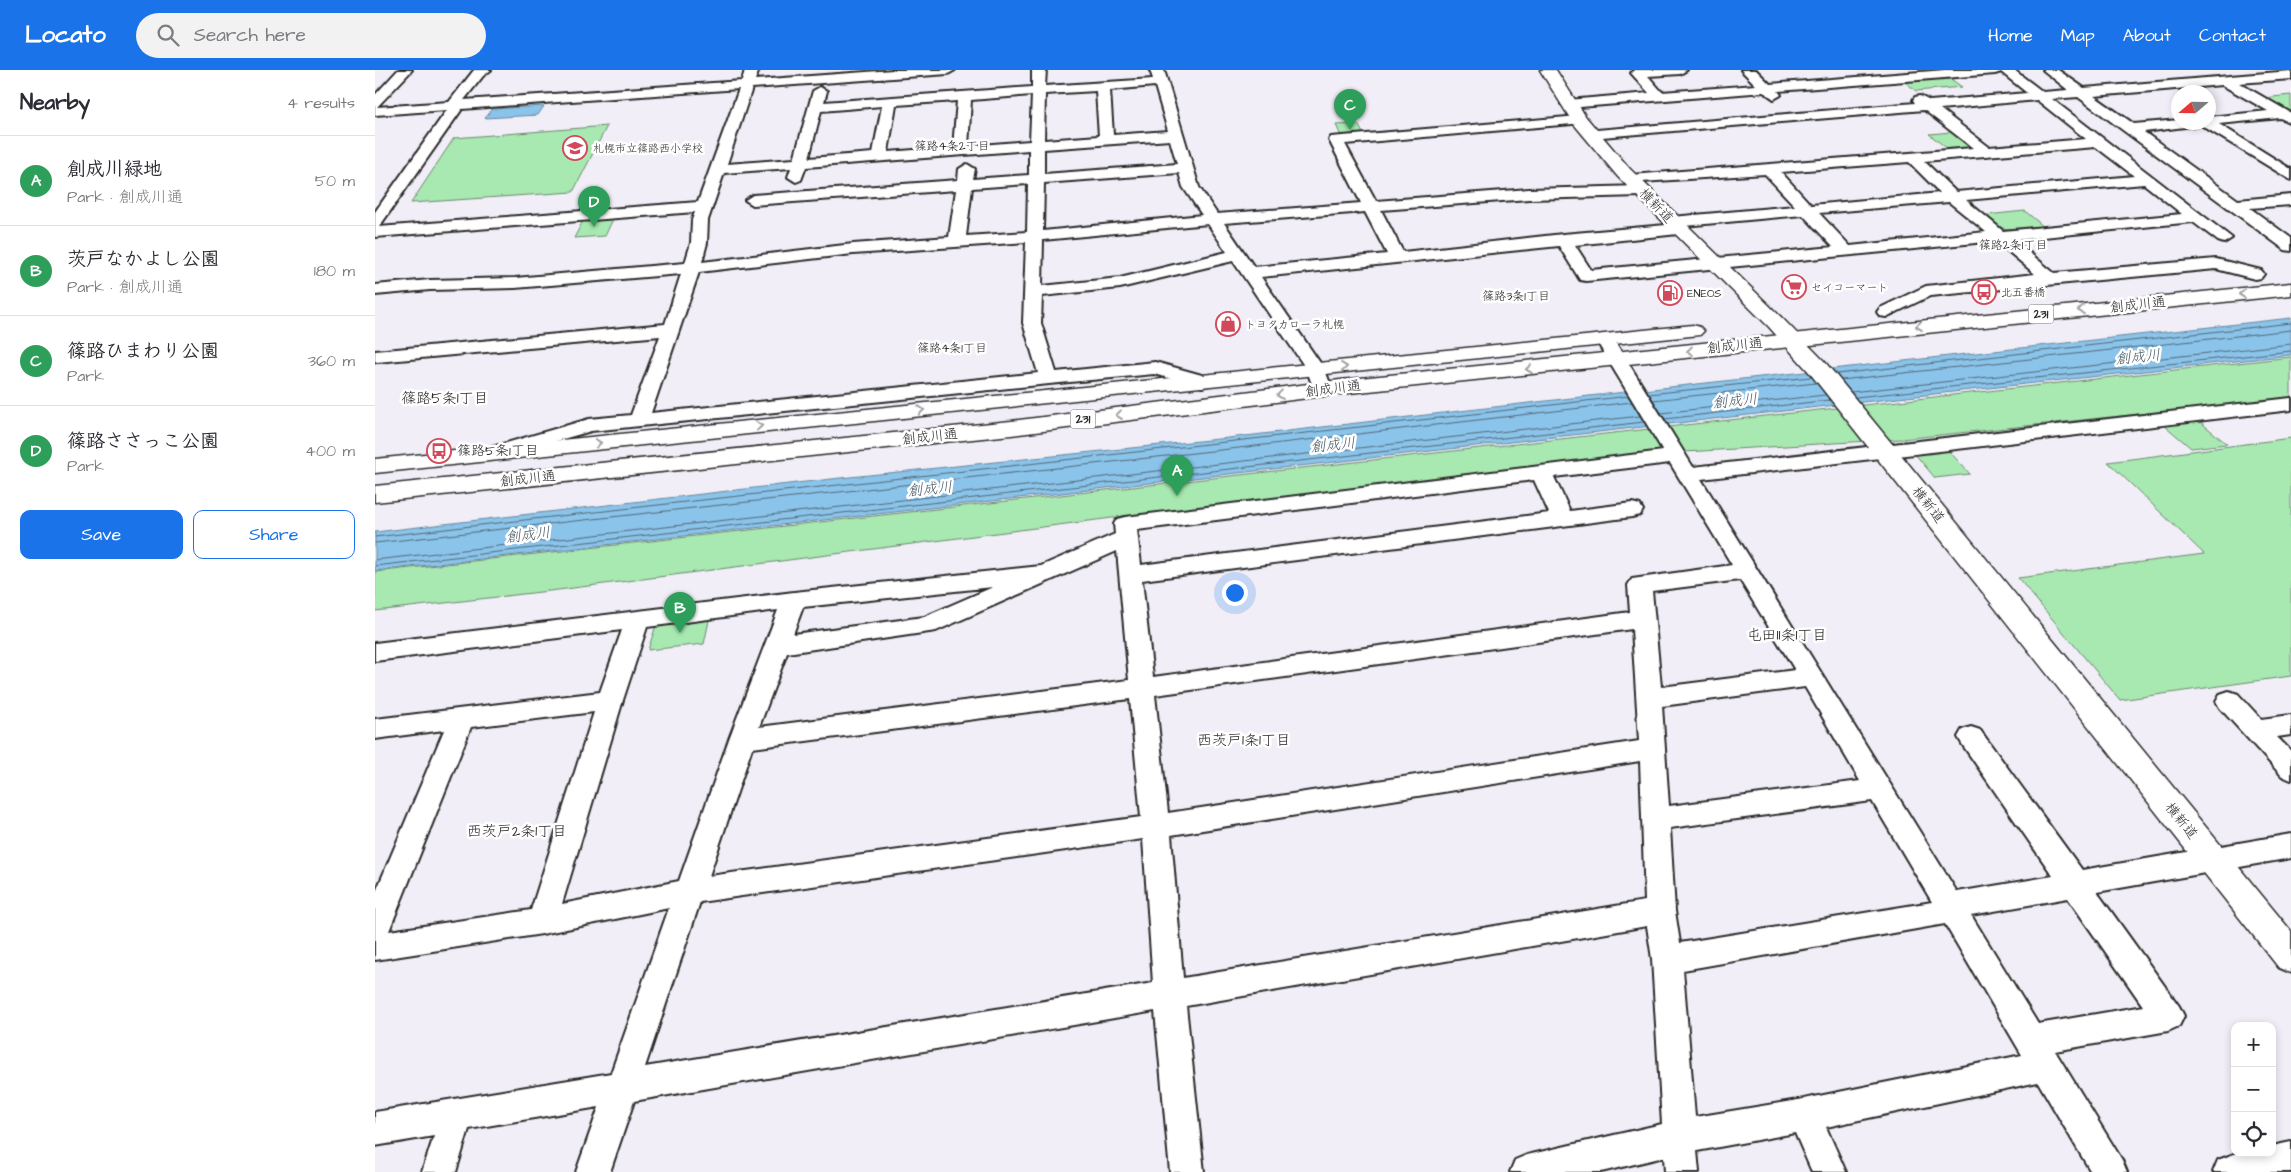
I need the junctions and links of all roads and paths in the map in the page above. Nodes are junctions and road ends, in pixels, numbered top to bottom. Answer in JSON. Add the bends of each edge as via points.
{"nodes":[{"id":1,"x":405,"y":70,"type":"edge"},
{"id":2,"x":484,"y":70,"type":"edge"},
{"id":3,"x":948,"y":70,"type":"edge"},
{"id":4,"x":1039,"y":70,"type":"edge"},
{"id":5,"x":1548,"y":70,"type":"edge"},
{"id":6,"x":1680,"y":70,"type":"edge"},
{"id":7,"x":1747,"y":70,"type":"edge"},
{"id":8,"x":1995,"y":70,"type":"edge"},
{"id":9,"x":2006,"y":70,"type":"edge"},
{"id":10,"x":2050,"y":70,"type":"edge"},
{"id":11,"x":930,"y":71,"type":"edge"},
{"id":12,"x":824,"y":74,"type":"edge"},
{"id":13,"x":1887,"y":74,"type":"edge"},
{"id":14,"x":2291,"y":75,"type":"edge"},
{"id":15,"x":676,"y":76,"type":"dead end"},
{"id":16,"x":1159,"y":76,"type":"edge"},
{"id":17,"x":750,"y":77,"type":"edge"},
{"id":18,"x":2225,"y":81,"type":"junction"},
{"id":19,"x":1103,"y":87,"type":"junction"},
{"id":20,"x":1767,"y":88,"type":"junction"},
{"id":21,"x":670,"y":89,"type":"junction"},
{"id":22,"x":1038,"y":91,"type":"junction"},
{"id":23,"x":1695,"y":94,"type":"junction"},
{"id":24,"x":2082,"y":94,"type":"junction"},
{"id":25,"x":2040,"y":96,"type":"junction"},
{"id":26,"x":964,"y":97,"type":"junction"},
{"id":27,"x":1659,"y":97,"type":"junction"},
{"id":28,"x":890,"y":102,"type":"junction"},
{"id":29,"x":375,"y":103,"type":"edge"},
{"id":30,"x":1568,"y":104,"type":"junction"},
{"id":31,"x":456,"y":105,"type":"junction"},
{"id":32,"x":1927,"y":105,"type":"junction"},
{"id":33,"x":815,"y":107,"type":"junction"},
{"id":34,"x":375,"y":111,"type":"edge"},
{"id":35,"x":1797,"y":116,"type":"junction"},
{"id":36,"x":2287,"y":117,"type":"edge"},
{"id":37,"x":2216,"y":121,"type":"edge"},
{"id":38,"x":1722,"y":122,"type":"junction"},
{"id":39,"x":2171,"y":125,"type":"edge"},
{"id":40,"x":1585,"y":127,"type":"junction"},
{"id":41,"x":2216,"y":128,"type":"edge"},
{"id":42,"x":2130,"y":129,"type":"junction"},
{"id":43,"x":1176,"y":135,"type":"junction"},
{"id":44,"x":1106,"y":140,"type":"junction"},
{"id":45,"x":2100,"y":142,"type":"junction"},
{"id":46,"x":1036,"y":144,"type":"junction"},
{"id":47,"x":964,"y":150,"type":"junction"},
{"id":48,"x":1986,"y":151,"type":"junction"},
{"id":49,"x":880,"y":156,"type":"junction"},
{"id":50,"x":1912,"y":157,"type":"junction"},
{"id":51,"x":800,"y":162,"type":"junction"},
{"id":52,"x":1185,"y":168,"type":"junction"},
{"id":53,"x":718,"y":169,"type":"junction"},
{"id":54,"x":1769,"y":169,"type":"junction"},
{"id":55,"x":2291,"y":175,"type":"edge"},
{"id":56,"x":1036,"y":179,"type":"junction"},
{"id":57,"x":2148,"y":179,"type":"junction"},
{"id":58,"x":965,"y":184,"type":"junction"},
{"id":59,"x":1636,"y":185,"type":"junction"},
{"id":60,"x":1953,"y":197,"type":"junction"},
{"id":61,"x":789,"y":198,"type":"junction"},
{"id":62,"x":753,"y":200,"type":"dead end"},
{"id":63,"x":2291,"y":200,"type":"edge"},
{"id":64,"x":2235,"y":205,"type":"junction"},
{"id":65,"x":705,"y":206,"type":"junction"},
{"id":66,"x":1371,"y":206,"type":"junction"},
{"id":67,"x":1809,"y":210,"type":"junction"},
{"id":68,"x":2197,"y":217,"type":"junction"},
{"id":69,"x":1213,"y":219,"type":"junction"},
{"id":70,"x":375,"y":223,"type":"edge"},
{"id":71,"x":1675,"y":225,"type":"junction"},
{"id":72,"x":375,"y":232,"type":"edge"},
{"id":73,"x":1998,"y":235,"type":"junction"},
{"id":74,"x":1034,"y":236,"type":"junction"},
{"id":75,"x":2224,"y":238,"type":"dead end"},
{"id":76,"x":1563,"y":239,"type":"junction"},
{"id":77,"x":957,"y":242,"type":"junction"},
{"id":78,"x":2291,"y":246,"type":"edge"},
{"id":79,"x":1845,"y":250,"type":"junction"},
{"id":80,"x":1238,"y":255,"type":"junction"},
{"id":81,"x":1398,"y":258,"type":"junction"},
{"id":82,"x":1714,"y":264,"type":"junction"},
{"id":83,"x":690,"y":268,"type":"junction"},
{"id":84,"x":2291,"y":270,"type":"edge"},
{"id":85,"x":1250,"y":273,"type":"junction"},
{"id":86,"x":2255,"y":274,"type":"junction"},
{"id":87,"x":2050,"y":278,"type":"junction"},
{"id":88,"x":375,"y":290,"type":"edge"},
{"id":89,"x":2291,"y":290,"type":"edge"},
{"id":90,"x":1033,"y":292,"type":"junction"},
{"id":91,"x":1886,"y":312,"type":"junction"},
{"id":92,"x":1776,"y":323,"type":"junction"},
{"id":93,"x":672,"y":329,"type":"junction"},
{"id":94,"x":1791,"y":340,"type":"junction"},
{"id":95,"x":1610,"y":350,"type":"junction"},
{"id":96,"x":377,"y":356,"type":"dead end"},
{"id":97,"x":1049,"y":378,"type":"junction"},
{"id":98,"x":1319,"y":380,"type":"junction"},
{"id":99,"x":1202,"y":381,"type":"junction"},
{"id":100,"x":1012,"y":401,"type":"junction"},
{"id":101,"x":2291,"y":404,"type":"edge"},
{"id":102,"x":639,"y":420,"type":"junction"},
{"id":103,"x":1011,"y":428,"type":"junction"},
{"id":104,"x":1884,"y":450,"type":"junction"},
{"id":105,"x":491,"y":454,"type":"junction"},
{"id":106,"x":1676,"y":457,"type":"junction"},
{"id":107,"x":375,"y":466,"type":"edge"},
{"id":108,"x":1541,"y":473,"type":"junction"},
{"id":109,"x":375,"y":494,"type":"edge"},
{"id":110,"x":1632,"y":510,"type":"dead end"},
{"id":111,"x":1563,"y":519,"type":"junction"},
{"id":112,"x":1126,"y":538,"type":"junction"},
{"id":113,"x":1747,"y":571,"type":"junction"},
{"id":114,"x":1043,"y":574,"type":"junction"},
{"id":115,"x":1129,"y":574,"type":"junction"},
{"id":116,"x":794,"y":600,"type":"junction"},
{"id":117,"x":1642,"y":618,"type":"junction"},
{"id":118,"x":638,"y":619,"type":"junction"},
{"id":119,"x":778,"y":645,"type":"junction"},
{"id":120,"x":375,"y":652,"type":"edge"},
{"id":121,"x":1812,"y":677,"type":"junction"},
{"id":122,"x":1142,"y":688,"type":"junction"},
{"id":123,"x":1648,"y":698,"type":"junction"},
{"id":124,"x":610,"y":700,"type":"junction"},
{"id":125,"x":2229,"y":701,"type":"dead end"},
{"id":126,"x":462,"y":718,"type":"junction"},
{"id":127,"x":2291,"y":725,"type":"edge"},
{"id":128,"x":375,"y":729,"type":"edge"},
{"id":129,"x":2256,"y":730,"type":"junction"},
{"id":130,"x":1971,"y":737,"type":"dead end"},
{"id":131,"x":742,"y":739,"type":"junction"},
{"id":132,"x":1653,"y":750,"type":"junction"},
{"id":133,"x":2291,"y":769,"type":"edge"},
{"id":134,"x":1879,"y":789,"type":"junction"},
{"id":135,"x":1656,"y":819,"type":"junction"},
{"id":136,"x":1156,"y":826,"type":"junction"},
{"id":137,"x":2291,"y":846,"type":"edge"},
{"id":138,"x":2212,"y":859,"type":"junction"},
{"id":139,"x":2076,"y":883,"type":"junction"},
{"id":140,"x":691,"y":891,"type":"junction"},
{"id":141,"x":1950,"y":906,"type":"junction"},
{"id":142,"x":1660,"y":911,"type":"junction"},
{"id":143,"x":542,"y":921,"type":"junction"},
{"id":144,"x":375,"y":929,"type":"edge"},
{"id":145,"x":375,"y":948,"type":"edge"},
{"id":146,"x":2291,"y":957,"type":"edge"},
{"id":147,"x":1667,"y":959,"type":"junction"},
{"id":148,"x":1169,"y":993,"type":"junction"},
{"id":149,"x":2040,"y":1053,"type":"junction"},
{"id":150,"x":621,"y":1087,"type":"junction"},
{"id":151,"x":457,"y":1115,"type":"junction"},
{"id":152,"x":1804,"y":1115,"type":"junction"},
{"id":153,"x":375,"y":1130,"type":"edge"},
{"id":154,"x":1679,"y":1137,"type":"junction"},
{"id":155,"x":2291,"y":1159,"type":"edge"},
{"id":156,"x":439,"y":1172,"type":"edge"},
{"id":157,"x":593,"y":1172,"type":"edge"},
{"id":158,"x":1187,"y":1172,"type":"edge"},
{"id":159,"x":1527,"y":1172,"type":"edge"},
{"id":160,"x":1682,"y":1172,"type":"edge"},
{"id":161,"x":1829,"y":1172,"type":"edge"},
{"id":162,"x":2110,"y":1172,"type":"edge"},
{"id":163,"x":2230,"y":1172,"type":"edge"}],
"edges":[{"from":1,"to":29,"type":"street"},
{"from":2,"to":31,"type":"street","via":[[478,73]]},
{"from":3,"to":11,"type":"street"},
{"from":4,"to":22,"type":"street"},
{"from":5,"to":30,"type":"main road","name":"横新道"},
{"from":6,"to":27,"type":"street","via":[[1638,73]]},
{"from":7,"to":20,"type":"street"},
{"from":8,"to":13,"type":"street"},
{"from":9,"to":25,"type":"street"},
{"from":10,"to":24,"type":"street"},
{"from":11,"to":12,"type":"street"},
{"from":12,"to":17,"type":"street"},
{"from":12,"to":33,"type":"street"},
{"from":13,"to":20,"type":"street"},
{"from":13,"to":32,"type":"street"},
{"from":14,"to":18,"type":"street"},
{"from":15,"to":21,"type":"street"},
{"from":16,"to":19,"type":"street"},
{"from":16,"to":43,"type":"street"},
{"from":17,"to":21,"type":"street"},
{"from":17,"to":53,"type":"street"},
{"from":18,"to":24,"type":"street"},
{"from":18,"to":36,"type":"street"},
{"from":19,"to":22,"type":"street"},
{"from":19,"to":44,"type":"street"},
{"from":20,"to":23,"type":"street"},
{"from":20,"to":35,"type":"street"},
{"from":21,"to":31,"type":"street"},
{"from":22,"to":26,"type":"street"},
{"from":22,"to":46,"type":"street"},
{"from":23,"to":27,"type":"street"},
{"from":23,"to":38,"type":"street"},
{"from":24,"to":25,"type":"street"},
{"from":24,"to":42,"type":"street"},
{"from":25,"to":32,"type":"street"},
{"from":25,"to":45,"type":"street"},
{"from":26,"to":28,"type":"street"},
{"from":26,"to":47,"type":"street"},
{"from":27,"to":30,"type":"street"},
{"from":28,"to":33,"type":"street"},
{"from":28,"to":49,"type":"street"},
{"from":30,"to":40,"type":"main road","name":"横新道"},
{"from":31,"to":34,"type":"street"},
{"from":31,"to":70,"type":"street"},
{"from":32,"to":35,"type":"street"},
{"from":32,"to":48,"type":"street"},
{"from":33,"to":51,"type":"street"},
{"from":35,"to":38,"type":"street"},
{"from":36,"to":37,"type":"street"},
{"from":38,"to":40,"type":"street"},
{"from":39,"to":42,"type":"street"},
{"from":40,"to":59,"type":"main road","name":"横新道"},
{"from":40,"to":66,"type":"street","via":[[1335,140]]},
{"from":41,"to":55,"type":"street"},
{"from":42,"to":64,"type":"street"},
{"from":43,"to":44,"type":"street"},
{"from":43,"to":52,"type":"street"},
{"from":44,"to":46,"type":"street"},
{"from":45,"to":48,"type":"street"},
{"from":45,"to":57,"type":"street"},
{"from":46,"to":47,"type":"street"},
{"from":46,"to":56,"type":"street"},
{"from":47,"to":49,"type":"street"},
{"from":47,"to":58,"type":"street"},
{"from":48,"to":50,"type":"street"},
{"from":49,"to":51,"type":"street"},
{"from":50,"to":54,"type":"street"},
{"from":50,"to":60,"type":"street"},
{"from":51,"to":53,"type":"street"},
{"from":51,"to":61,"type":"street"},
{"from":52,"to":56,"type":"street"},
{"from":52,"to":69,"type":"street","via":[[1191,186]]},
{"from":53,"to":65,"type":"street"},
{"from":54,"to":59,"type":"street"},
{"from":54,"to":67,"type":"street"},
{"from":56,"to":58,"type":"street"},
{"from":56,"to":74,"type":"street"},
{"from":57,"to":60,"type":"street"},
{"from":57,"to":68,"type":"street"},
{"from":58,"to":61,"type":"street"},
{"from":58,"to":77,"type":"street"},
{"from":59,"to":66,"type":"street"},
{"from":59,"to":71,"type":"main road","name":"横新道"},
{"from":60,"to":67,"type":"street"},
{"from":60,"to":73,"type":"street"},
{"from":61,"to":62,"type":"street"},
{"from":63,"to":64,"type":"street"},
{"from":64,"to":78,"type":"street"},
{"from":65,"to":72,"type":"street"},
{"from":65,"to":83,"type":"street","via":[[700,220],[699,243]]},
{"from":66,"to":69,"type":"street"},
{"from":66,"to":81,"type":"street"},
{"from":67,"to":71,"type":"street"},
{"from":67,"to":79,"type":"street"},
{"from":68,"to":73,"type":"street"},
{"from":68,"to":75,"type":"street"},
{"from":69,"to":74,"type":"street"},
{"from":69,"to":80,"type":"street"},
{"from":71,"to":76,"type":"street"},
{"from":71,"to":82,"type":"main road","name":"横新道"},
{"from":73,"to":79,"type":"street"},
{"from":73,"to":87,"type":"street"},
{"from":74,"to":77,"type":"street"},
{"from":74,"to":90,"type":"street"},
{"from":76,"to":81,"type":"street"},
{"from":76,"to":82,"type":"street","via":[[1586,276]]},
{"from":77,"to":83,"type":"street","via":[[853,249]]},
{"from":79,"to":82,"type":"street"},
{"from":80,"to":85,"type":"street"},
{"from":80,"to":90,"type":"street","via":[[1120,283]]},
{"from":81,"to":85,"type":"street"},
{"from":82,"to":92,"type":"main road","name":"横新道"},
{"from":83,"to":88,"type":"street","via":[[515,283]]},
{"from":83,"to":93,"type":"street"},
{"from":84,"to":86,"type":"main road","name":"創成川通","number":"231"},
{"from":85,"to":98,"type":"street"},
{"from":86,"to":87,"type":"street","via":[[2216,264]]},
{"from":86,"to":91,"type":"main road","name":"創成川通","number":"231"},
{"from":87,"to":91,"type":"street","via":[[1927,291]]},
{"from":89,"to":94,"type":"main road","name":"創成川通","number":"231","one_way":true},
{"from":90,"to":97,"type":"street","via":[[1033,323]]},
{"from":91,"to":92,"type":"main road","name":"創成川通","number":"231"},
{"from":92,"to":94,"type":"main road","name":"横新道"},
{"from":92,"to":95,"type":"main road","name":"創成川通","number":"231"},
{"from":93,"to":96,"type":"street"},
{"from":93,"to":102,"type":"street"},
{"from":94,"to":95,"type":"main road","name":"創成川通","number":"231","one_way":true},
{"from":94,"to":104,"type":"main road","name":"横新道"},
{"from":95,"to":98,"type":"main road","name":"創成川通","number":"231"},
{"from":95,"to":106,"type":"street"},
{"from":97,"to":99,"type":"street","via":[[1155,368]]},
{"from":97,"to":102,"type":"street"},
{"from":98,"to":99,"type":"main road","name":"創成川通","number":"231"},
{"from":98,"to":103,"type":"main road","name":"創成川通","number":"231","one_way":true},
{"from":99,"to":100,"type":"main road","name":"創成川通","number":"231"},
{"from":100,"to":103,"type":"main road"},
{"from":105,"to":100,"type":"main road","name":"創成川通","number":"231","one_way":true},
{"from":101,"to":104,"type":"street"},
{"from":102,"to":105,"type":"street","via":[[589,426]]},
{"from":103,"to":109,"type":"main road","name":"創成川通","number":"231"},
{"from":104,"to":106,"type":"street"},
{"from":104,"to":138,"type":"main road","name":"横新道"},
{"from":105,"to":107,"type":"main road","name":"創成川通","number":"231"},
{"from":106,"to":108,"type":"street"},
{"from":106,"to":113,"type":"street"},
{"from":108,"to":111,"type":"street"},
{"from":108,"to":112,"type":"street","via":[[1125,524]]},
{"from":110,"to":111,"type":"street"},
{"from":111,"to":115,"type":"street"},
{"from":112,"to":114,"type":"street"},
{"from":112,"to":115,"type":"street"},
{"from":113,"to":117,"type":"street","via":[[1640,585]]},
{"from":113,"to":121,"type":"street"},
{"from":114,"to":116,"type":"street"},
{"from":114,"to":119,"type":"street","via":[[928,625]]},
{"from":115,"to":122,"type":"street"},
{"from":116,"to":118,"type":"street"},
{"from":116,"to":119,"type":"street"},
{"from":117,"to":122,"type":"street"},
{"from":117,"to":123,"type":"street"},
{"from":118,"to":120,"type":"street"},
{"from":118,"to":124,"type":"street"},
{"from":119,"to":131,"type":"street"},
{"from":121,"to":123,"type":"street"},
{"from":121,"to":134,"type":"street"},
{"from":122,"to":131,"type":"street"},
{"from":122,"to":136,"type":"street"},
{"from":123,"to":132,"type":"street"},
{"from":124,"to":126,"type":"street"},
{"from":124,"to":143,"type":"street"},
{"from":125,"to":129,"type":"street"},
{"from":126,"to":128,"type":"street"},
{"from":126,"to":144,"type":"street"},
{"from":127,"to":129,"type":"street"},
{"from":129,"to":133,"type":"street"},
{"from":130,"to":139,"type":"street"},
{"from":131,"to":140,"type":"street"},
{"from":132,"to":135,"type":"street"},
{"from":132,"to":136,"type":"street"},
{"from":134,"to":135,"type":"street"},
{"from":134,"to":141,"type":"street"},
{"from":135,"to":142,"type":"street"},
{"from":136,"to":140,"type":"street"},
{"from":136,"to":148,"type":"street"},
{"from":137,"to":138,"type":"street"},
{"from":138,"to":139,"type":"street"},
{"from":138,"to":146,"type":"main road","name":"横新道"},
{"from":139,"to":141,"type":"street"},
{"from":139,"to":149,"type":"street","via":[[2168,1016]]},
{"from":140,"to":143,"type":"street"},
{"from":140,"to":150,"type":"street"},
{"from":141,"to":147,"type":"street","via":[[1936,914]]},
{"from":141,"to":149,"type":"street"},
{"from":142,"to":147,"type":"street"},
{"from":142,"to":148,"type":"street"},
{"from":143,"to":145,"type":"street"},
{"from":147,"to":154,"type":"street"},
{"from":148,"to":150,"type":"street"},
{"from":148,"to":158,"type":"street"},
{"from":149,"to":152,"type":"street"},
{"from":149,"to":162,"type":"street"},
{"from":150,"to":151,"type":"street"},
{"from":150,"to":157,"type":"street"},
{"from":151,"to":153,"type":"street"},
{"from":151,"to":156,"type":"street"},
{"from":152,"to":154,"type":"street"},
{"from":152,"to":161,"type":"street"},
{"from":154,"to":159,"type":"street"},
{"from":154,"to":160,"type":"street"},
{"from":155,"to":163,"type":"street"}]}
